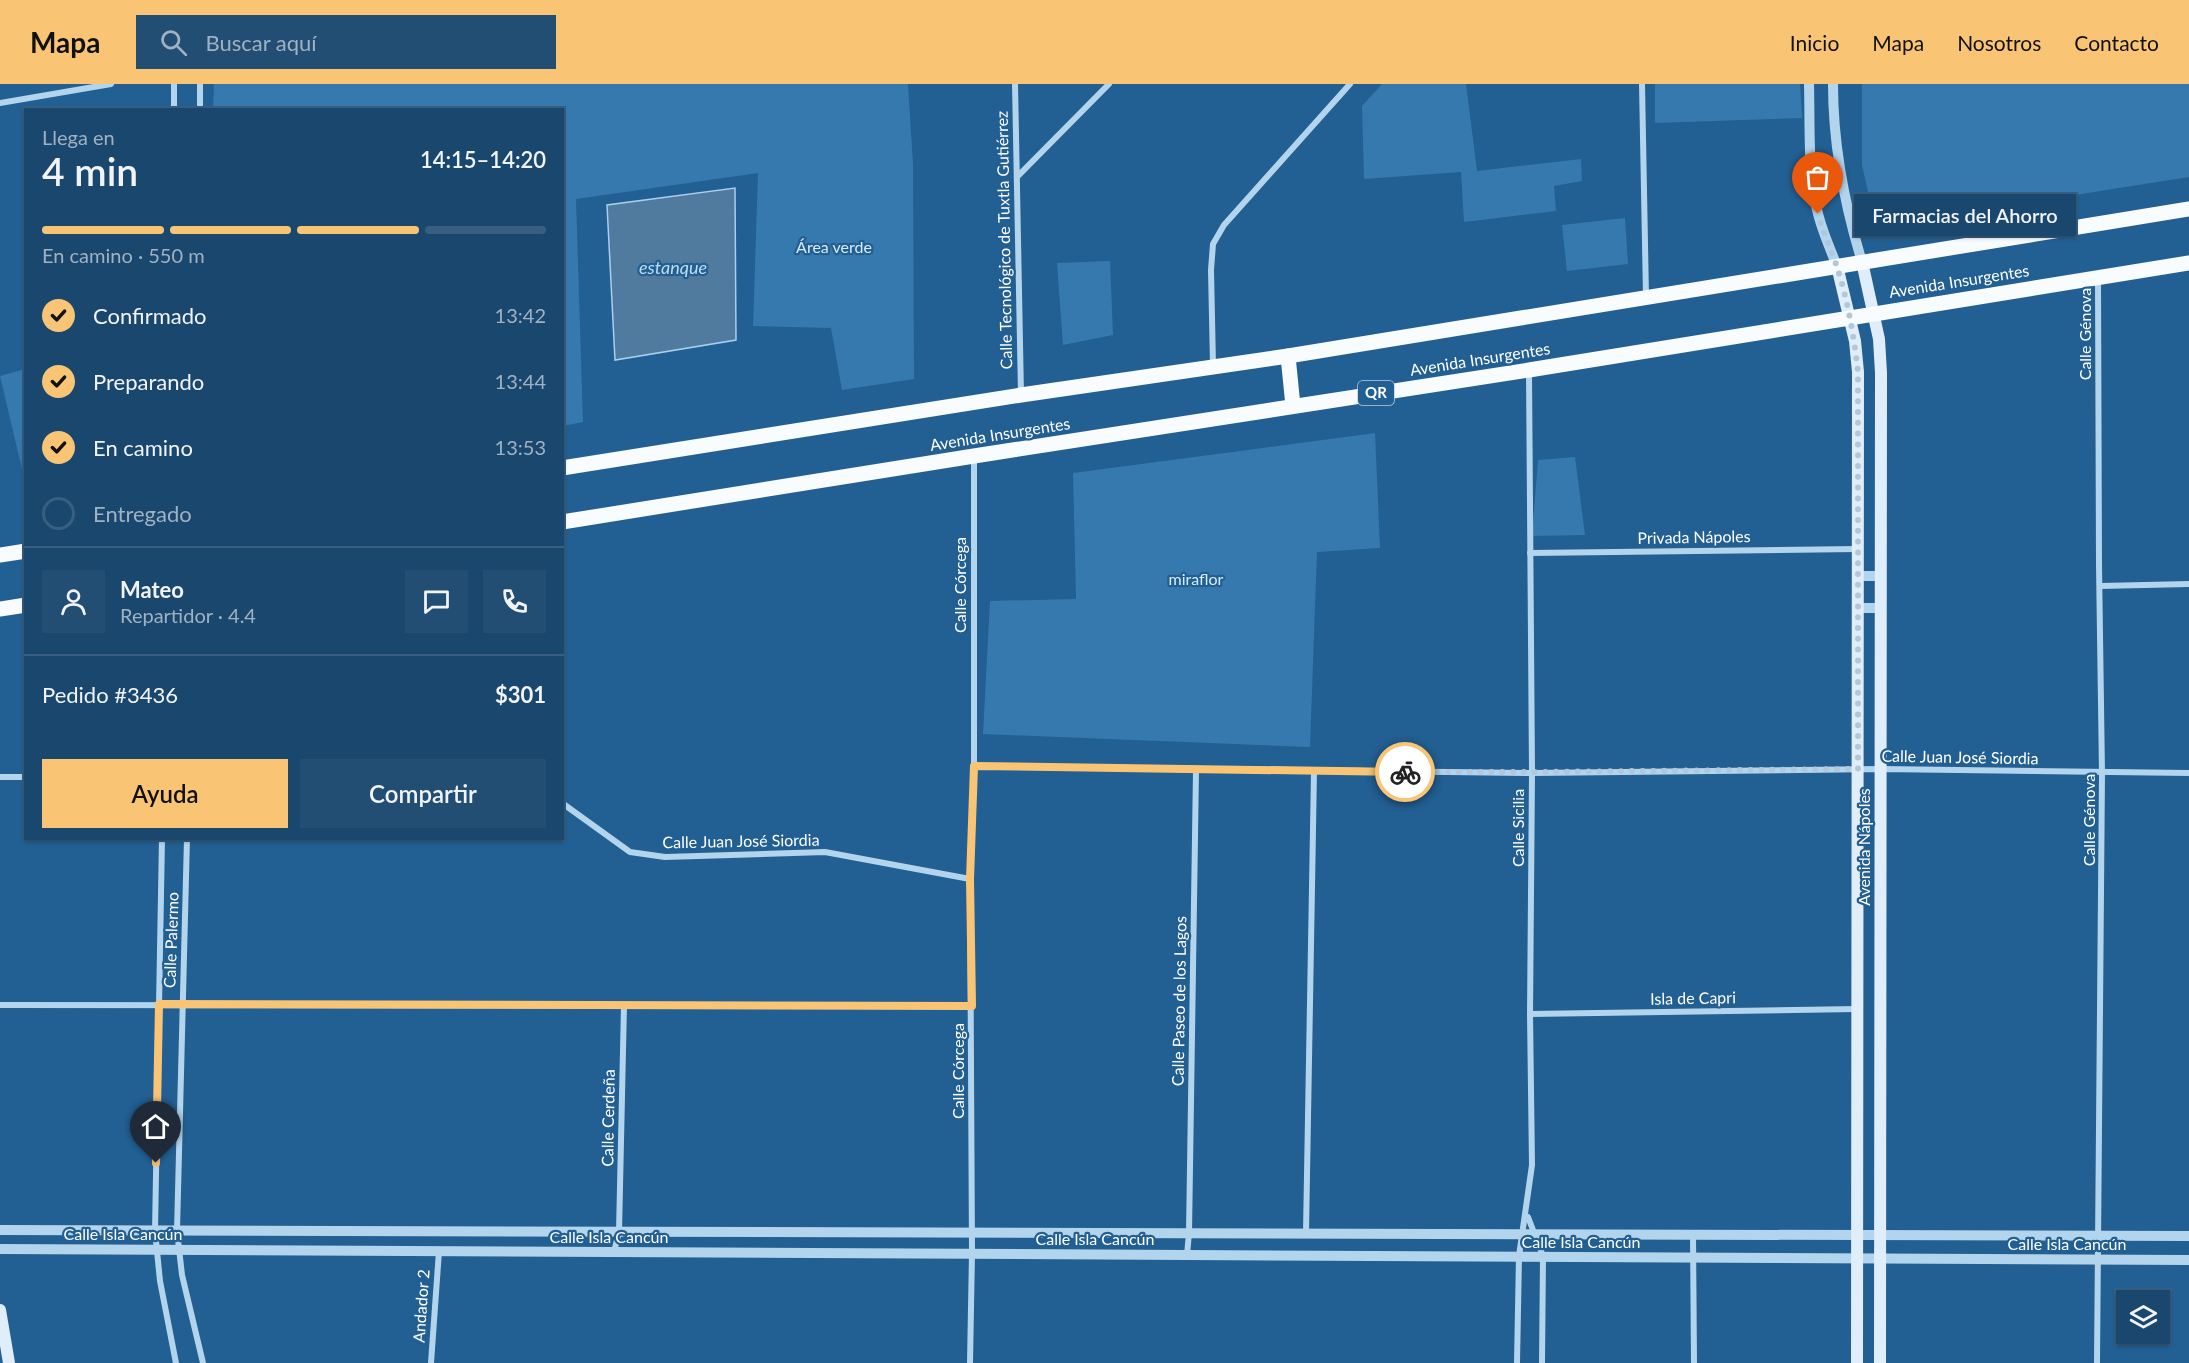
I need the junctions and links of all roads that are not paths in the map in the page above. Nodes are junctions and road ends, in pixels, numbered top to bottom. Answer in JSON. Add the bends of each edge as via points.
{"nodes":[{"id":1,"x":111,"y":84,"type":"edge"},
{"id":2,"x":174,"y":84,"type":"edge"},
{"id":3,"x":200,"y":84,"type":"edge"},
{"id":4,"x":1015,"y":84,"type":"edge"},
{"id":5,"x":1108,"y":84,"type":"edge"},
{"id":6,"x":1350,"y":84,"type":"edge"},
{"id":7,"x":1642,"y":84,"type":"edge"},
{"id":8,"x":1809,"y":84,"type":"edge"},
{"id":9,"x":1833,"y":84,"type":"edge"},
{"id":10,"x":0,"y":103,"type":"edge"},
{"id":11,"x":174,"y":108,"type":"edge"},
{"id":12,"x":200,"y":108,"type":"edge"},
{"id":13,"x":1017,"y":177,"type":"junction"},
{"id":14,"x":2189,"y":208,"type":"edge"},
{"id":15,"x":1862,"y":262,"type":"junction"},
{"id":16,"x":2189,"y":263,"type":"edge"},
{"id":17,"x":1837,"y":266,"type":"junction"},
{"id":18,"x":2098,"y":277,"type":"junction"},
{"id":19,"x":1646,"y":298,"type":"junction"},
{"id":20,"x":1873,"y":313,"type":"junction"},
{"id":21,"x":1850,"y":318,"type":"junction"},
{"id":22,"x":1288,"y":356,"type":"junction"},
{"id":23,"x":1213,"y":366,"type":"junction"},
{"id":24,"x":1529,"y":370,"type":"junction"},
{"id":25,"x":1021,"y":395,"type":"junction"},
{"id":26,"x":1293,"y":406,"type":"junction"},
{"id":27,"x":974,"y":456,"type":"junction"},
{"id":28,"x":564,"y":468,"type":"edge"},
{"id":29,"x":564,"y":522,"type":"edge"},
{"id":30,"x":1857,"y":549,"type":"junction"},
{"id":31,"x":24,"y":551,"type":"edge"},
{"id":32,"x":1530,"y":553,"type":"junction"},
{"id":33,"x":0,"y":555,"type":"edge"},
{"id":34,"x":1858,"y":576,"type":"junction"},
{"id":35,"x":1881,"y":576,"type":"junction"},
{"id":36,"x":2189,"y":584,"type":"edge"},
{"id":37,"x":2100,"y":586,"type":"junction"},
{"id":38,"x":24,"y":605,"type":"edge"},
{"id":39,"x":1858,"y":608,"type":"junction"},
{"id":40,"x":1881,"y":608,"type":"junction"},
{"id":41,"x":0,"y":609,"type":"edge"},
{"id":42,"x":974,"y":766,"type":"junction"},
{"id":43,"x":1858,"y":769,"type":"junction"},
{"id":44,"x":1881,"y":769,"type":"junction"},
{"id":45,"x":1196,"y":770,"type":"junction"},
{"id":46,"x":1314,"y":771,"type":"junction"},
{"id":47,"x":1532,"y":772,"type":"junction"},
{"id":48,"x":2102,"y":773,"type":"junction"},
{"id":49,"x":2189,"y":773,"type":"edge"},
{"id":50,"x":0,"y":777,"type":"edge"},
{"id":51,"x":24,"y":777,"type":"edge"},
{"id":52,"x":564,"y":803,"type":"edge"},
{"id":53,"x":162,"y":840,"type":"edge"},
{"id":54,"x":188,"y":840,"type":"edge"},
{"id":55,"x":970,"y":879,"type":"junction"},
{"id":56,"x":159,"y":1004,"type":"junction"},
{"id":57,"x":183,"y":1004,"type":"junction"},
{"id":58,"x":0,"y":1005,"type":"edge"},
{"id":59,"x":624,"y":1005,"type":"junction"},
{"id":60,"x":972,"y":1006,"type":"junction"},
{"id":61,"x":1857,"y":1010,"type":"junction"},
{"id":62,"x":1530,"y":1014,"type":"junction"},
{"id":63,"x":1527,"y":1214,"type":"junction"},
{"id":64,"x":0,"y":1230,"type":"edge"},
{"id":65,"x":155,"y":1231,"type":"junction"},
{"id":66,"x":177,"y":1231,"type":"junction"},
{"id":67,"x":619,"y":1232,"type":"junction"},
{"id":68,"x":972,"y":1233,"type":"junction"},
{"id":69,"x":1189,"y":1233,"type":"junction"},
{"id":70,"x":1306,"y":1233,"type":"junction"},
{"id":71,"x":1528,"y":1234,"type":"junction"},
{"id":72,"x":1693,"y":1234,"type":"junction"},
{"id":73,"x":1857,"y":1235,"type":"junction"},
{"id":74,"x":1880,"y":1235,"type":"junction"},
{"id":75,"x":2099,"y":1235,"type":"junction"},
{"id":76,"x":2189,"y":1236,"type":"edge"},
{"id":77,"x":0,"y":1249,"type":"edge"},
{"id":78,"x":156,"y":1249,"type":"junction"},
{"id":79,"x":179,"y":1249,"type":"junction"},
{"id":80,"x":439,"y":1251,"type":"junction"},
{"id":81,"x":614,"y":1252,"type":"junction"},
{"id":82,"x":972,"y":1253,"type":"junction"},
{"id":83,"x":1187,"y":1255,"type":"junction"},
{"id":84,"x":1519,"y":1256,"type":"junction"},
{"id":85,"x":1543,"y":1256,"type":"junction"},
{"id":86,"x":1694,"y":1257,"type":"junction"},
{"id":87,"x":1857,"y":1258,"type":"junction"},
{"id":88,"x":1880,"y":1258,"type":"junction"},
{"id":89,"x":2097,"y":1259,"type":"junction"},
{"id":90,"x":2189,"y":1260,"type":"edge"},
{"id":91,"x":0,"y":1310,"type":"edge"},
{"id":92,"x":9,"y":1363,"type":"edge"},
{"id":93,"x":176,"y":1363,"type":"edge"},
{"id":94,"x":203,"y":1363,"type":"edge"},
{"id":95,"x":431,"y":1363,"type":"edge"},
{"id":96,"x":970,"y":1363,"type":"edge"},
{"id":97,"x":1517,"y":1363,"type":"edge"},
{"id":98,"x":1542,"y":1363,"type":"edge"},
{"id":99,"x":1694,"y":1363,"type":"edge"},
{"id":100,"x":1857,"y":1363,"type":"edge"},
{"id":101,"x":1880,"y":1363,"type":"edge"},
{"id":102,"x":2097,"y":1363,"type":"edge"}],
"edges":[{"from":1,"to":10,"type":"street"},
{"from":2,"to":11,"type":"street"},
{"from":3,"to":12,"type":"street"},
{"from":4,"to":13,"type":"street","name":"Calle Tecnológico de Tuxtla Gutiérrez"},
{"from":5,"to":13,"type":"street"},
{"from":6,"to":23,"type":"street","via":[[1224,225],[1213,244]]},
{"from":7,"to":19,"type":"street"},
{"from":8,"to":17,"type":"street","via":[[1814,199]]},
{"from":9,"to":15,"type":"street","via":[[1841,186]]},
{"from":13,"to":25,"type":"street","name":"Calle Tecnológico de Tuxtla Gutiérrez"},
{"from":14,"to":15,"type":"main road","name":"Avenida Insurgentes"},
{"from":15,"to":17,"type":"main road","name":"Avenida Insurgentes"},
{"from":15,"to":20,"type":"main road","name":"Avenida Nápoles"},
{"from":16,"to":18,"type":"main road","name":"Avenida Insurgentes","number":"QR"},
{"from":17,"to":19,"type":"main road","name":"Avenida Insurgentes"},
{"from":17,"to":21,"type":"main road","name":"Avenida Nápoles"},
{"from":18,"to":20,"type":"main road","name":"Avenida Insurgentes","number":"QR"},
{"from":18,"to":37,"type":"street","name":"Calle Génova"},
{"from":19,"to":22,"type":"main road","name":"Avenida Insurgentes"},
{"from":20,"to":21,"type":"main road","name":"Avenida Insurgentes","number":"QR"},
{"from":20,"to":35,"type":"main road","name":"Avenida Nápoles","via":[[1881,373]]},
{"from":21,"to":24,"type":"main road","name":"Avenida Insurgentes","number":"QR"},
{"from":21,"to":30,"type":"main road","name":"Avenida Nápoles","via":[[1858,372]]},
{"from":22,"to":23,"type":"main road","name":"Avenida Insurgentes"},
{"from":22,"to":26,"type":"main road"},
{"from":23,"to":25,"type":"main road","name":"Avenida Insurgentes"},
{"from":24,"to":26,"type":"main road","name":"Avenida Insurgentes","number":"QR"},
{"from":24,"to":32,"type":"street","name":"Calle Sicilia"},
{"from":25,"to":28,"type":"main road","name":"Avenida Insurgentes"},
{"from":26,"to":27,"type":"main road","name":"Avenida Insurgentes","number":"QR"},
{"from":27,"to":29,"type":"main road","name":"Avenida Insurgentes","number":"QR"},
{"from":27,"to":42,"type":"street","name":"Calle Córcega"},
{"from":30,"to":32,"type":"street","name":"Privada Nápoles"},
{"from":30,"to":34,"type":"main road","name":"Avenida Nápoles"},
{"from":31,"to":33,"type":"main road"},
{"from":32,"to":47,"type":"street","name":"Calle Sicilia"},
{"from":34,"to":35,"type":"street"},
{"from":34,"to":39,"type":"main road","name":"Avenida Nápoles"},
{"from":35,"to":40,"type":"main road","name":"Avenida Nápoles"},
{"from":36,"to":37,"type":"street"},
{"from":37,"to":48,"type":"street","name":"Calle Génova"},
{"from":38,"to":41,"type":"main road"},
{"from":39,"to":40,"type":"street"},
{"from":39,"to":43,"type":"main road","name":"Avenida Nápoles"},
{"from":40,"to":44,"type":"main road","name":"Avenida Nápoles"},
{"from":42,"to":45,"type":"street","name":"Calle Juan José Siordia"},
{"from":42,"to":55,"type":"street","name":"Calle Córcega"},
{"from":43,"to":44,"type":"street","name":"Calle Juan José Siordia"},
{"from":43,"to":47,"type":"street","name":"Calle Juan José Siordia"},
{"from":43,"to":61,"type":"main road","name":"Avenida Nápoles"},
{"from":44,"to":48,"type":"street","name":"Calle Juan José Siordia"},
{"from":44,"to":74,"type":"main road","name":"Avenida Nápoles"},
{"from":45,"to":46,"type":"street","name":"Calle Juan José Siordia"},
{"from":45,"to":69,"type":"street","name":"Calle Paseo de los Lagos"},
{"from":46,"to":47,"type":"street","name":"Calle Juan José Siordia"},
{"from":46,"to":70,"type":"street"},
{"from":47,"to":62,"type":"street","name":"Calle Sicilia"},
{"from":48,"to":49,"type":"street","name":"Calle Juan José Siordia"},
{"from":48,"to":75,"type":"street","name":"Calle Génova"},
{"from":50,"to":51,"type":"street"},
{"from":52,"to":55,"type":"street","name":"Calle Juan José Siordia","via":[[630,852],[665,857],[825,852]]},
{"from":53,"to":56,"type":"street","name":"Calle Palermo"},
{"from":54,"to":57,"type":"street","name":"Calle Palermo"},
{"from":55,"to":60,"type":"street","name":"Calle Córcega"},
{"from":56,"to":57,"type":"street"},
{"from":56,"to":58,"type":"street"},
{"from":56,"to":65,"type":"street","name":"Calle Palermo"},
{"from":57,"to":59,"type":"street"},
{"from":57,"to":66,"type":"street","name":"Calle Palermo"},
{"from":59,"to":60,"type":"street"},
{"from":59,"to":67,"type":"street","name":"Calle Cerdeña"},
{"from":60,"to":68,"type":"street","name":"Calle Córcega"},
{"from":61,"to":62,"type":"street","name":"Isla de Capri"},
{"from":61,"to":73,"type":"main road","name":"Avenida Nápoles"},
{"from":62,"to":63,"type":"street","name":"Calle Sicilia","via":[[1532,1166]]},
{"from":63,"to":71,"type":"street","name":"Calle Sicilia"},
{"from":63,"to":71,"type":"street","name":"Calle Sicilia"},
{"from":64,"to":65,"type":"street","name":"Calle Isla Cancún"},
{"from":65,"to":66,"type":"street","name":"Calle Isla Cancún"},
{"from":65,"to":78,"type":"street","name":"Calle Palermo"},
{"from":66,"to":67,"type":"street","name":"Calle Isla Cancún"},
{"from":66,"to":79,"type":"street","name":"Calle Palermo"},
{"from":67,"to":68,"type":"street","name":"Calle Isla Cancún"},
{"from":67,"to":81,"type":"street","name":"Calle Cerdeña"},
{"from":68,"to":69,"type":"street","name":"Calle Isla Cancún"},
{"from":68,"to":82,"type":"street","name":"Calle Córcega"},
{"from":69,"to":70,"type":"street","name":"Calle Isla Cancún"},
{"from":69,"to":83,"type":"street","name":"Calle Paseo de los Lagos"},
{"from":70,"to":71,"type":"street","name":"Calle Isla Cancún"},
{"from":71,"to":72,"type":"street","name":"Calle Isla Cancún"},
{"from":71,"to":84,"type":"street","name":"Calle Sicilia"},
{"from":71,"to":85,"type":"street","name":"Calle Sicilia"},
{"from":72,"to":73,"type":"street","name":"Calle Isla Cancún"},
{"from":72,"to":86,"type":"street"},
{"from":73,"to":74,"type":"street","name":"Calle Isla Cancún"},
{"from":73,"to":87,"type":"main road","name":"Avenida Nápoles"},
{"from":74,"to":75,"type":"street","name":"Calle Isla Cancún"},
{"from":74,"to":88,"type":"main road","name":"Avenida Nápoles"},
{"from":75,"to":76,"type":"street","name":"Calle Isla Cancún"},
{"from":75,"to":89,"type":"street","name":"Calle Génova"},
{"from":77,"to":78,"type":"street","name":"Calle Isla Cancún"},
{"from":78,"to":79,"type":"street","name":"Calle Isla Cancún"},
{"from":78,"to":93,"type":"street","name":"Calle Palermo"},
{"from":79,"to":80,"type":"street","name":"Calle Isla Cancún"},
{"from":79,"to":94,"type":"street","name":"Calle Palermo"},
{"from":80,"to":81,"type":"street","name":"Calle Isla Cancún"},
{"from":80,"to":95,"type":"street","name":"Andador 2"},
{"from":81,"to":82,"type":"street","name":"Calle Isla Cancún"},
{"from":82,"to":83,"type":"street","name":"Calle Isla Cancún"},
{"from":82,"to":96,"type":"street","name":"Calle Córcega"},
{"from":83,"to":84,"type":"street","name":"Calle Isla Cancún"},
{"from":84,"to":85,"type":"street","name":"Calle Isla Cancún"},
{"from":84,"to":97,"type":"street","name":"Calle Sicilia"},
{"from":85,"to":86,"type":"street","name":"Calle Isla Cancún"},
{"from":85,"to":98,"type":"street","name":"Calle Sicilia"},
{"from":86,"to":87,"type":"street","name":"Calle Isla Cancún"},
{"from":86,"to":99,"type":"street"},
{"from":87,"to":88,"type":"street","name":"Calle Isla Cancún"},
{"from":87,"to":100,"type":"main road","name":"Avenida Nápoles"},
{"from":88,"to":89,"type":"street","name":"Calle Isla Cancún"},
{"from":88,"to":101,"type":"main road","name":"Avenida Nápoles"},
{"from":89,"to":90,"type":"street","name":"Calle Isla Cancún"},
{"from":89,"to":102,"type":"street","name":"Calle Génova"},
{"from":91,"to":92,"type":"main road"}]}
